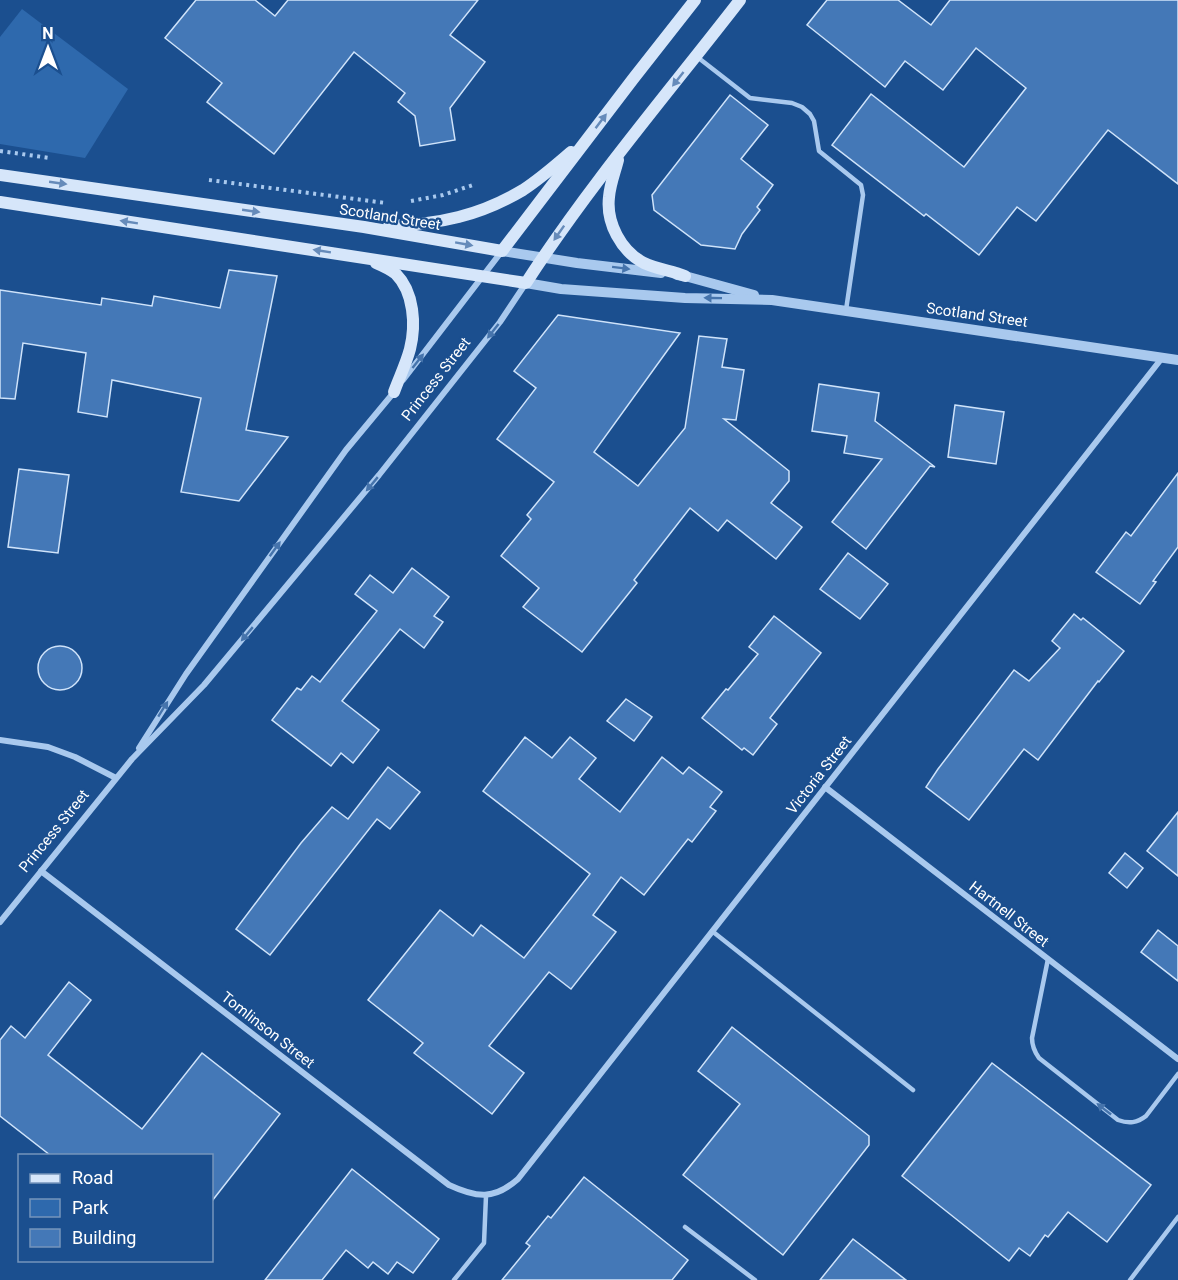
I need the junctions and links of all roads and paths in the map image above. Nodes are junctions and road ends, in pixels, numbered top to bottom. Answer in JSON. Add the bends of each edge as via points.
{"nodes":[{"id":1,"x":695,"y":0,"type":"edge"},
{"id":2,"x":740,"y":0,"type":"edge"},
{"id":3,"x":696,"y":56,"type":"junction"},
{"id":4,"x":586,"y":140,"type":"junction"},
{"id":5,"x":0,"y":151,"type":"edge"},
{"id":6,"x":620,"y":153,"type":"junction"},
{"id":7,"x":51,"y":158,"type":"dead end"},
{"id":8,"x":0,"y":175,"type":"edge"},
{"id":9,"x":207,"y":180,"type":"dead end"},
{"id":10,"x":473,"y":185,"type":"dead end"},
{"id":11,"x":0,"y":202,"type":"edge"},
{"id":12,"x":402,"y":202,"type":"dead end"},
{"id":13,"x":391,"y":204,"type":"dead end"},
{"id":14,"x":364,"y":227,"type":"junction"},
{"id":15,"x":502,"y":251,"type":"junction"},
{"id":16,"x":361,"y":257,"type":"junction"},
{"id":17,"x":543,"y":258,"type":"junction"},
{"id":18,"x":684,"y":276,"type":"junction"},
{"id":19,"x":484,"y":277,"type":"junction"},
{"id":20,"x":526,"y":283,"type":"junction"},
{"id":21,"x":772,"y":300,"type":"junction"},
{"id":22,"x":846,"y":310,"type":"junction"},
{"id":23,"x":1162,"y":357,"type":"junction"},
{"id":24,"x":1178,"y":360,"type":"edge"},
{"id":25,"x":394,"y":392,"type":"junction"},
{"id":26,"x":0,"y":740,"type":"edge"},
{"id":27,"x":132,"y":759,"type":"junction"},
{"id":28,"x":116,"y":778,"type":"junction"},
{"id":29,"x":825,"y":787,"type":"junction"},
{"id":30,"x":41,"y":871,"type":"junction"},
{"id":31,"x":0,"y":922,"type":"edge"},
{"id":32,"x":712,"y":931,"type":"junction"},
{"id":33,"x":1048,"y":959,"type":"junction"},
{"id":34,"x":1178,"y":1059,"type":"edge"},
{"id":35,"x":1178,"y":1074,"type":"edge"},
{"id":36,"x":913,"y":1090,"type":"dead end"},
{"id":37,"x":486,"y":1196,"type":"junction"},
{"id":38,"x":1178,"y":1217,"type":"edge"},
{"id":39,"x":684,"y":1227,"type":"dead end"},
{"id":40,"x":454,"y":1280,"type":"edge"},
{"id":41,"x":755,"y":1280,"type":"edge"},
{"id":42,"x":1130,"y":1280,"type":"edge"}],
"edges":[{"from":4,"to":1,"type":"main road","name":"Princess Street","one_way":true},
{"from":2,"to":3,"type":"main road","name":"Princess Street"},
{"from":3,"to":6,"type":"main road","name":"Princess Street","one_way":true},
{"from":3,"to":22,"type":"lane","via":[[750,98],[802,107],[814,121],[819,151],[861,185]]},
{"from":4,"to":14,"type":"main road","via":[[542,177],[483,210],[440,222]]},
{"from":4,"to":15,"type":"main road","name":"Princess Street"},
{"from":5,"to":7,"type":"path"},
{"from":6,"to":17,"type":"main road","name":"Princess Street","one_way":true},
{"from":6,"to":18,"type":"main road","via":[[609,197],[614,231],[630,254]]},
{"from":8,"to":14,"type":"main road","name":"Scotland Street","one_way":true},
{"from":9,"to":13,"type":"path"},
{"from":10,"to":12,"type":"path"},
{"from":16,"to":11,"type":"main road","name":"Scotland Street","one_way":true},
{"from":14,"to":15,"type":"main road","name":"Scotland Street","one_way":true},
{"from":15,"to":17,"type":"street","name":"Scotland Street"},
{"from":15,"to":19,"type":"street","name":"Princess Street"},
{"from":16,"to":19,"type":"main road","name":"Scotland Street"},
{"from":16,"to":25,"type":"main road","via":[[396,274],[410,297],[410,350]]},
{"from":17,"to":18,"type":"street","name":"Scotland Street","one_way":true},
{"from":17,"to":20,"type":"main road","name":"Princess Street"},
{"from":18,"to":21,"type":"street","name":"Scotland Street"},
{"from":19,"to":20,"type":"main road","name":"Scotland Street"},
{"from":25,"to":19,"type":"street","name":"Princess Street","one_way":true},
{"from":21,"to":20,"type":"street","name":"Scotland Street","one_way":true,"via":[[674,297]]},
{"from":20,"to":27,"type":"street","name":"Princess Street","one_way":true,"via":[[500,322],[372,484],[204,685]]},
{"from":21,"to":22,"type":"street","name":"Scotland Street"},
{"from":22,"to":23,"type":"street","name":"Scotland Street"},
{"from":23,"to":24,"type":"street","name":"Scotland Street"},
{"from":23,"to":29,"type":"street","name":"Victoria Street"},
{"from":27,"to":25,"type":"street","name":"Princess Street","one_way":true,"via":[[193,664],[346,450]]},
{"from":26,"to":28,"type":"street","via":[[48,747]]},
{"from":27,"to":28,"type":"street","name":"Princess Street"},
{"from":28,"to":30,"type":"street","name":"Princess Street"},
{"from":29,"to":32,"type":"street","name":"Victoria Street"},
{"from":29,"to":33,"type":"street","name":"Hartnell Street"},
{"from":30,"to":31,"type":"street","name":"Princess Street"},
{"from":30,"to":37,"type":"street","name":"Tomlinson Street","via":[[449,1185]]},
{"from":32,"to":36,"type":"lane"},
{"from":32,"to":37,"type":"street","name":"Victoria Street","via":[[518,1179]]},
{"from":33,"to":34,"type":"street","name":"Hartnell Street"},
{"from":35,"to":33,"type":"lane","one_way":true,"via":[[1146,1116],[1125,1122],[1039,1058],[1032,1038]]},
{"from":37,"to":40,"type":"lane","via":[[484,1243]]},
{"from":38,"to":42,"type":"lane"},
{"from":39,"to":41,"type":"lane"}]}
